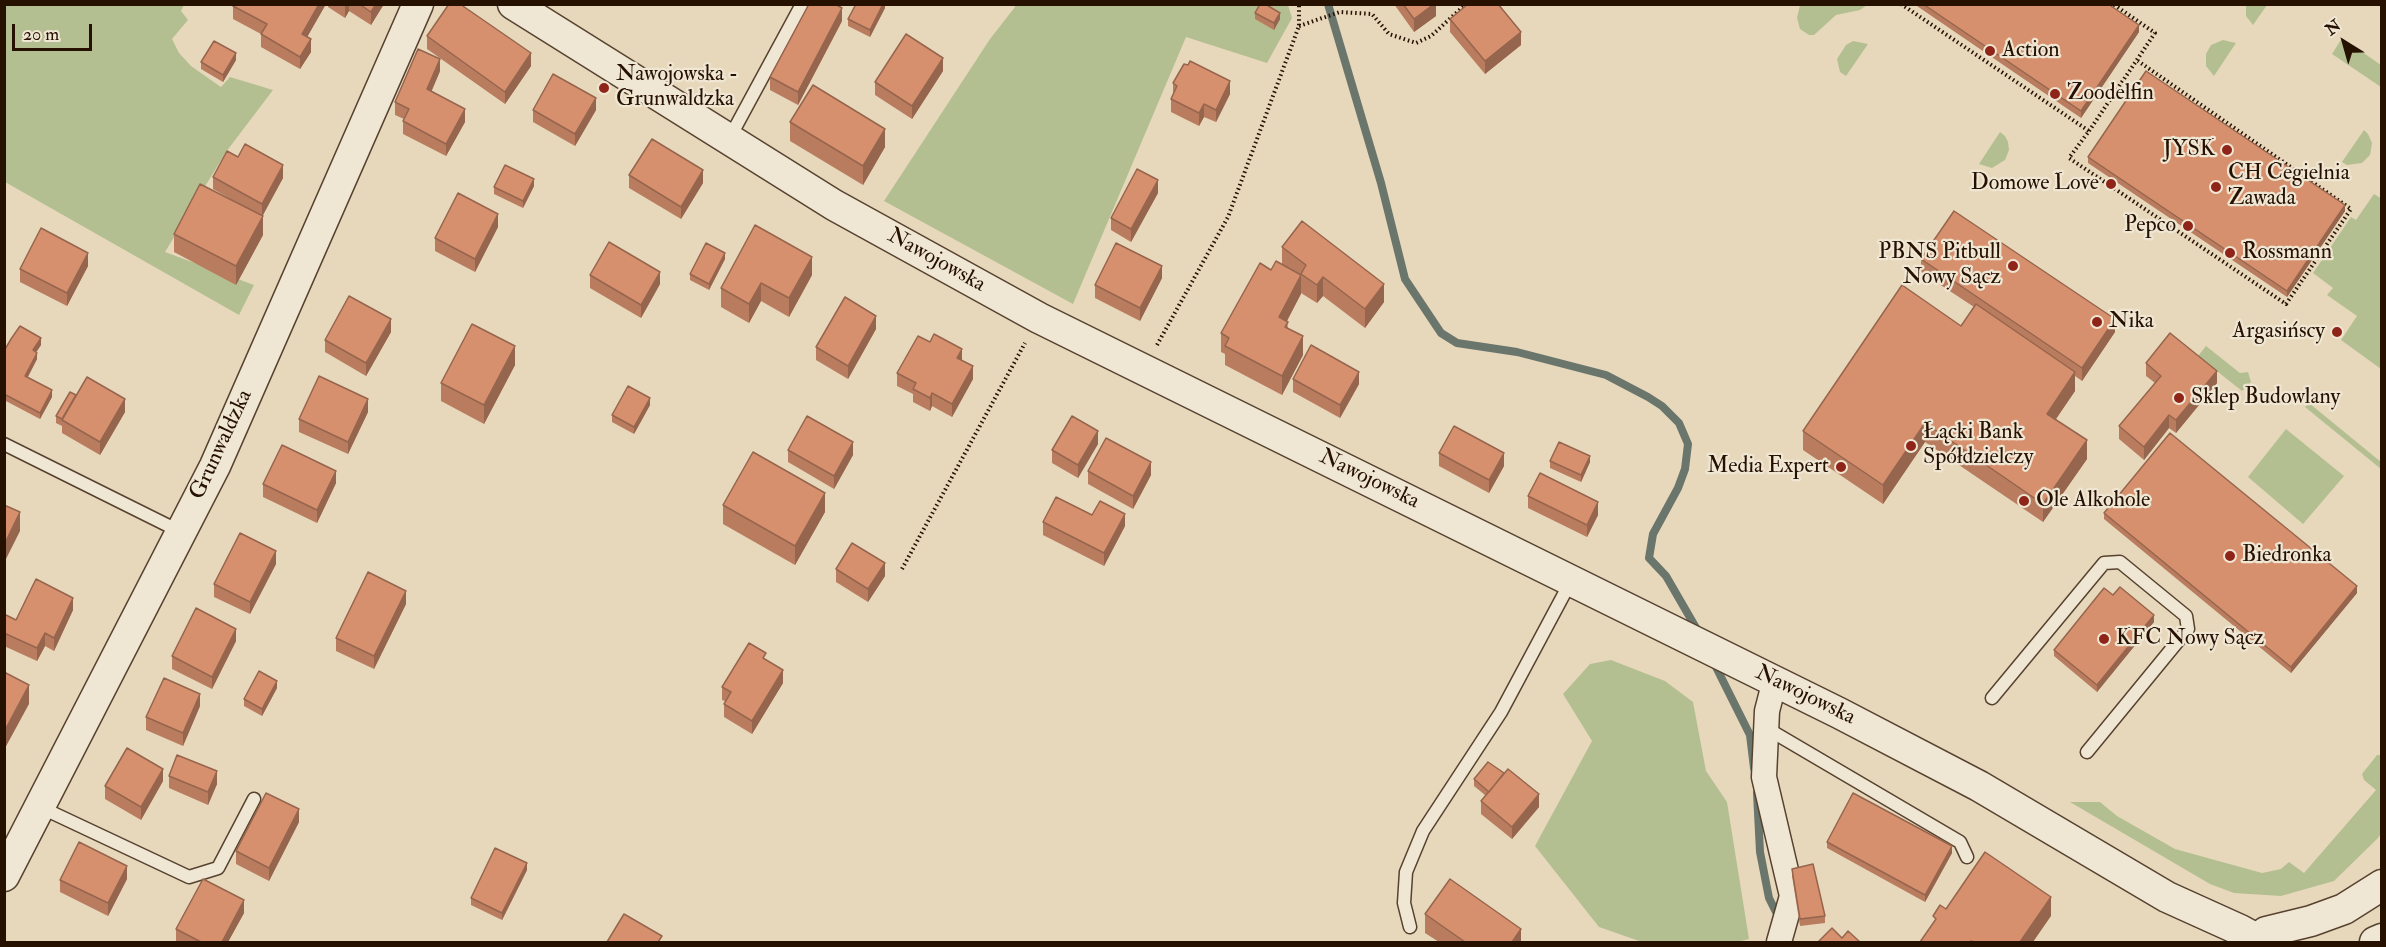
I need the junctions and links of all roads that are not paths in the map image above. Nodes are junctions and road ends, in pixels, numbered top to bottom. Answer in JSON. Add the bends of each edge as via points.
{"nodes":[{"id":1,"x":418,"y":4,"type":"edge"},
{"id":2,"x":513,"y":4,"type":"edge"},
{"id":3,"x":802,"y":4,"type":"edge"},
{"id":4,"x":729,"y":139,"type":"junction"},
{"id":5,"x":4,"y":444,"type":"edge"},
{"id":6,"x":181,"y":531,"type":"junction"},
{"id":7,"x":1571,"y":580,"type":"junction"},
{"id":8,"x":1775,"y":680,"type":"junction"},
{"id":9,"x":1992,"y":698,"type":"dead end"},
{"id":10,"x":1766,"y":728,"type":"junction"},
{"id":11,"x":2087,"y":752,"type":"dead end"},
{"id":12,"x":254,"y":799,"type":"dead end"},
{"id":13,"x":40,"y":807,"type":"junction"},
{"id":14,"x":1967,"y":857,"type":"dead end"},
{"id":15,"x":4,"y":876,"type":"edge"},
{"id":16,"x":2382,"y":885,"type":"edge"},
{"id":17,"x":1410,"y":927,"type":"dead end"},
{"id":18,"x":2256,"y":935,"type":"edge"},
{"id":19,"x":2382,"y":939,"type":"edge"},
{"id":20,"x":1779,"y":942,"type":"edge"},
{"id":21,"x":2307,"y":942,"type":"edge"},
{"id":22,"x":2375,"y":942,"type":"edge"}],
"edges":[{"from":1,"to":6,"type":"street","name":"Grunwaldzka","via":[[215,466]]},
{"from":2,"to":4,"type":"street","name":"Nawojowska"},
{"from":3,"to":4,"type":"lane"},
{"from":4,"to":7,"type":"street","name":"Nawojowska","via":[[834,205],[1039,318]]},
{"from":5,"to":6,"type":"lane"},
{"from":6,"to":13,"type":"street","name":"Grunwaldzka"},
{"from":7,"to":8,"type":"street","name":"Nawojowska"},
{"from":7,"to":17,"type":"lane","via":[[1501,712],[1423,831],[1406,872],[1404,903]]},
{"from":8,"to":10,"type":"street"},
{"from":8,"to":18,"type":"street","name":"Nawojowska","via":[[1979,786],[2167,897]]},
{"from":9,"to":11,"type":"lane","via":[[2104,563],[2120,562],[2186,616],[2188,629]]},
{"from":10,"to":14,"type":"lane","via":[[1960,842]]},
{"from":10,"to":20,"type":"street","via":[[1764,777],[1792,896]]},
{"from":12,"to":13,"type":"lane","via":[[218,868],[189,877]]},
{"from":13,"to":15,"type":"street","name":"Grunwaldzka"},
{"from":16,"to":18,"type":"street","via":[[2344,909]]},
{"from":18,"to":21,"type":"street","name":"Nawojowska"},
{"from":19,"to":22,"type":"street"}]}
